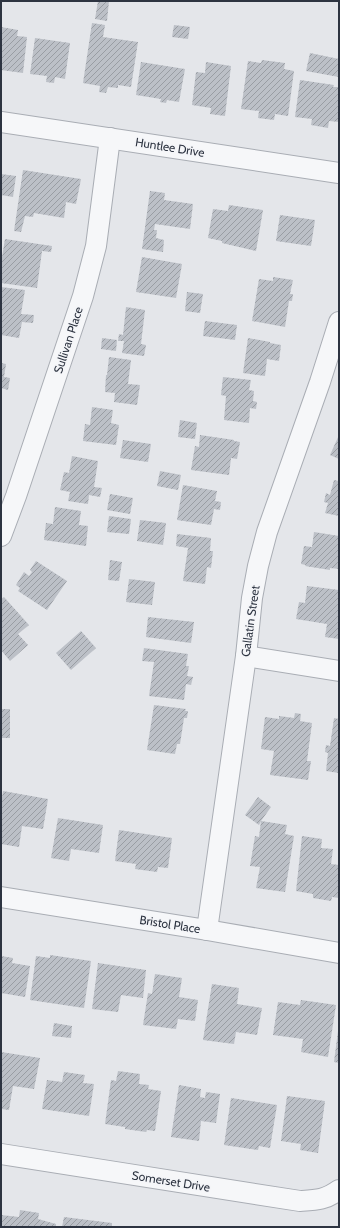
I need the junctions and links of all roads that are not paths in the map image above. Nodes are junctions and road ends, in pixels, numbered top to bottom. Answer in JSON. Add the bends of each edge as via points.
{"nodes":[{"id":1,"x":1,"y":122,"type":"edge"},
{"id":2,"x":110,"y":138,"type":"junction"},
{"id":3,"x":339,"y":173,"type":"edge"},
{"id":4,"x":339,"y":322,"type":"edge"},
{"id":5,"x":1,"y":536,"type":"edge"},
{"id":6,"x":246,"y":656,"type":"junction"},
{"id":7,"x":339,"y":671,"type":"edge"},
{"id":8,"x":1,"y":897,"type":"edge"},
{"id":9,"x":207,"y":930,"type":"junction"},
{"id":10,"x":339,"y":953,"type":"edge"},
{"id":11,"x":1,"y":1154,"type":"edge"},
{"id":12,"x":339,"y":1190,"type":"edge"}],
"edges":[{"from":1,"to":2,"type":"street","name":"Huntlee Drive"},
{"from":2,"to":3,"type":"street","name":"Huntlee Drive"},
{"from":2,"to":5,"type":"street","name":"Sullivan Place","via":[[96,246],[83,296]]},
{"from":4,"to":6,"type":"street","name":"Gallatin Street","via":[[267,532],[252,598]]},
{"from":6,"to":7,"type":"street"},
{"from":6,"to":9,"type":"street","name":"Gallatin Street"},
{"from":8,"to":9,"type":"street","name":"Bristol Place"},
{"from":9,"to":10,"type":"street","name":"Bristol Place"},
{"from":11,"to":12,"type":"street","name":"Somerset Drive","via":[[300,1201],[320,1200]]}]}
